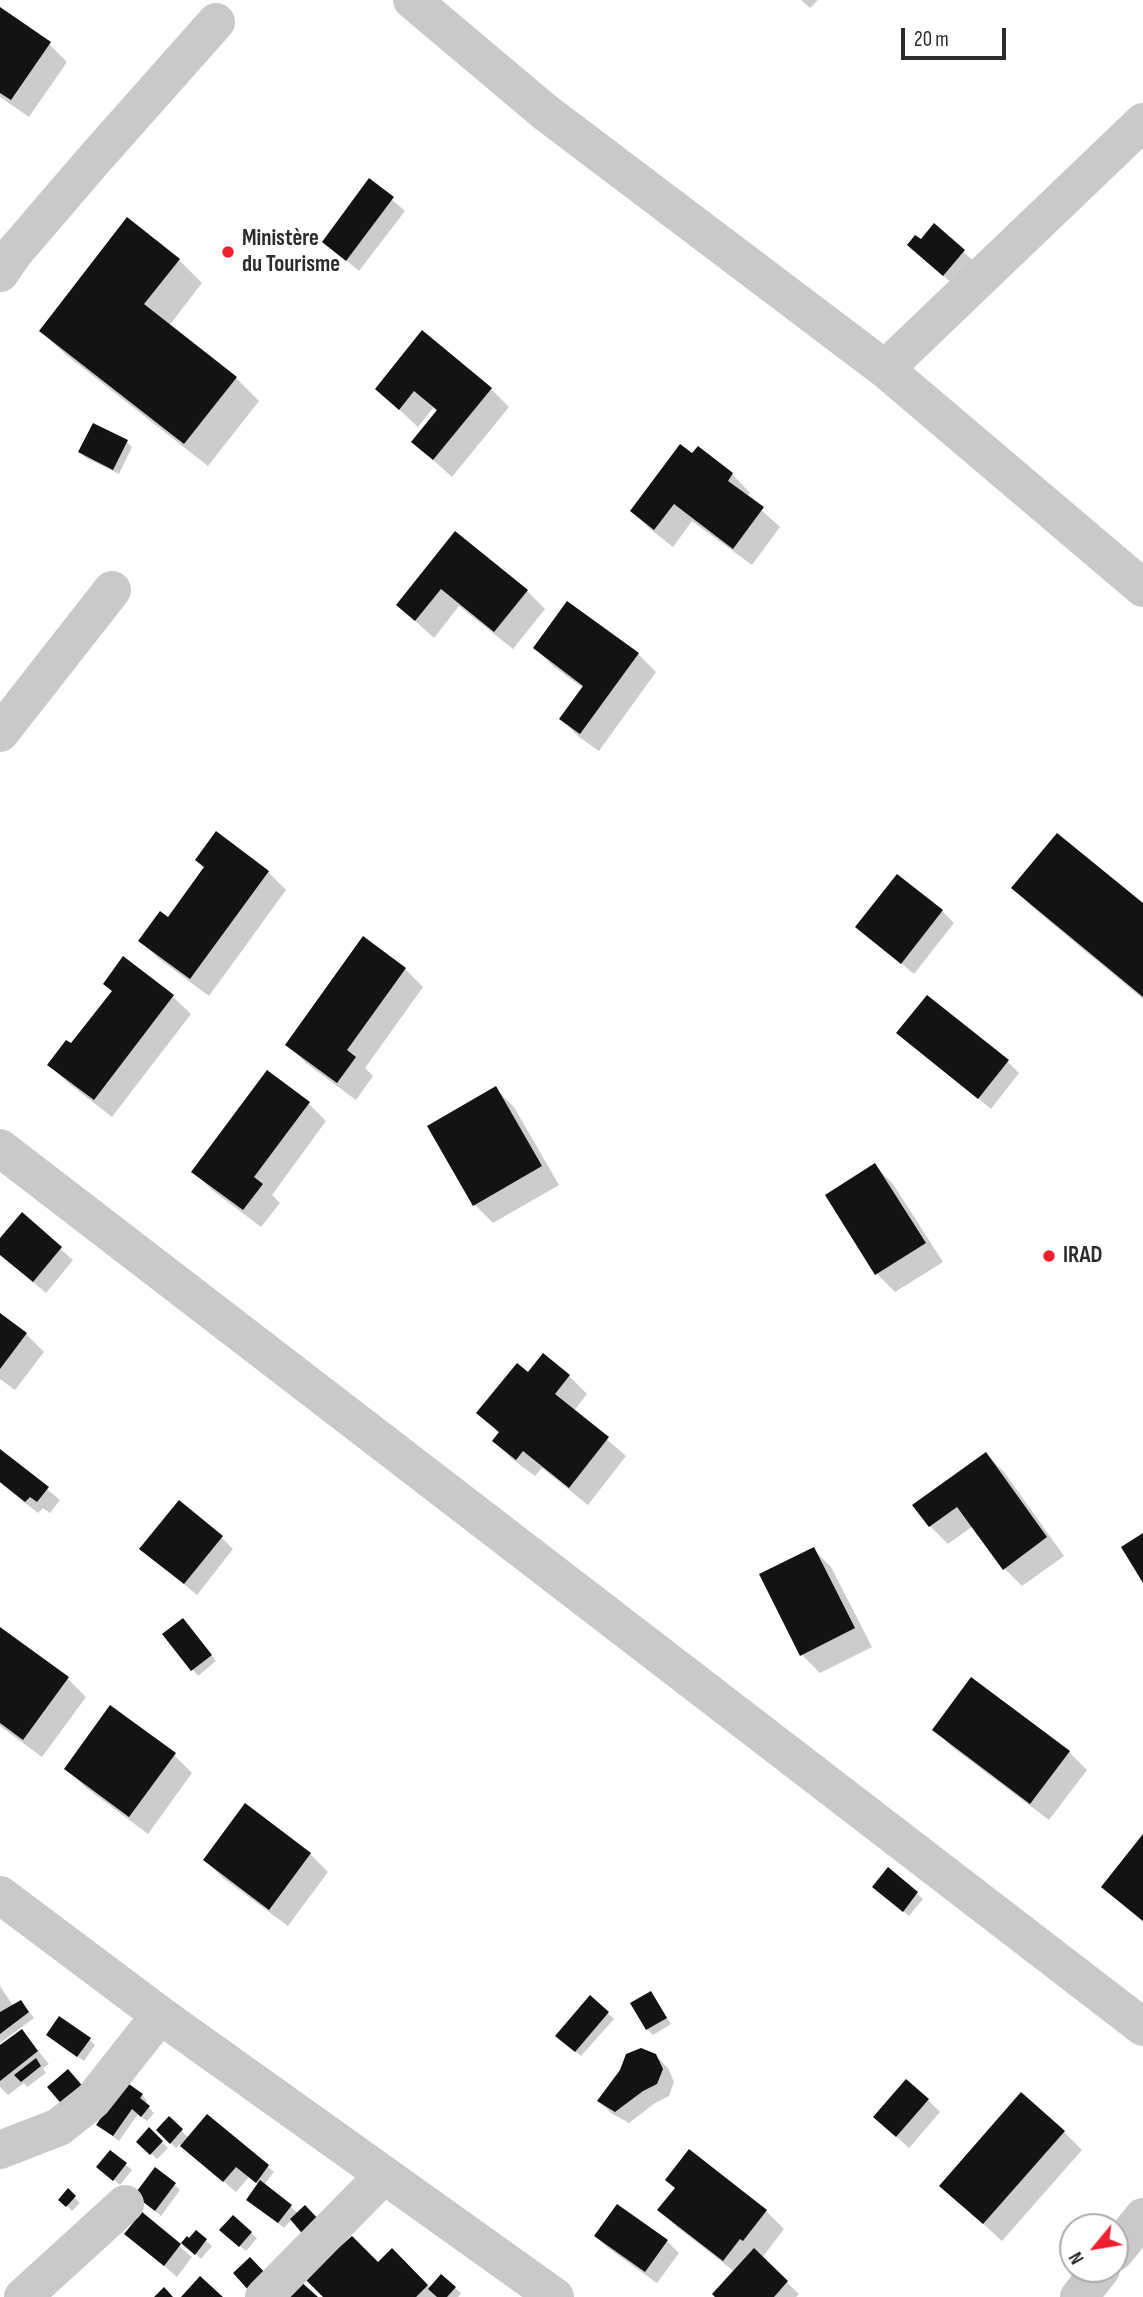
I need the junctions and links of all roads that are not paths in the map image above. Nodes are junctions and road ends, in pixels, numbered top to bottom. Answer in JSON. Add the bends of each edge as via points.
{"nodes":[{"id":1,"x":412,"y":0,"type":"edge"},
{"id":2,"x":216,"y":22,"type":"dead end"},
{"id":3,"x":1143,"y":122,"type":"edge"},
{"id":4,"x":0,"y":273,"type":"edge"},
{"id":5,"x":886,"y":369,"type":"junction"},
{"id":6,"x":1143,"y":588,"type":"edge"},
{"id":7,"x":112,"y":590,"type":"dead end"},
{"id":8,"x":0,"y":733,"type":"edge"},
{"id":9,"x":0,"y":1148,"type":"edge"},
{"id":10,"x":0,"y":1895,"type":"edge"},
{"id":11,"x":160,"y":2015,"type":"junction"},
{"id":12,"x":1143,"y":2027,"type":"edge"},
{"id":13,"x":0,"y":2150,"type":"edge"},
{"id":14,"x":384,"y":2175,"type":"junction"},
{"id":15,"x":125,"y":2204,"type":"dead end"},
{"id":16,"x":1143,"y":2217,"type":"edge"},
{"id":17,"x":1129,"y":2234,"type":"edge"},
{"id":18,"x":1090,"y":2283,"type":"edge"},
{"id":19,"x":23,"y":2297,"type":"edge"},
{"id":20,"x":264,"y":2297,"type":"edge"},
{"id":21,"x":555,"y":2297,"type":"edge"},
{"id":22,"x":1079,"y":2297,"type":"edge"}],
"edges":[{"from":1,"to":5,"type":"street","via":[[545,112]]},
{"from":2,"to":4,"type":"street"},
{"from":3,"to":5,"type":"street"},
{"from":5,"to":6,"type":"street"},
{"from":7,"to":8,"type":"street"},
{"from":9,"to":12,"type":"street"},
{"from":10,"to":11,"type":"street"},
{"from":11,"to":13,"type":"street","via":[[93,2100],[60,2127]]},
{"from":11,"to":14,"type":"street"},
{"from":14,"to":20,"type":"street"},
{"from":14,"to":21,"type":"street"},
{"from":15,"to":19,"type":"street"},
{"from":16,"to":17,"type":"street"},
{"from":18,"to":22,"type":"street"}]}
